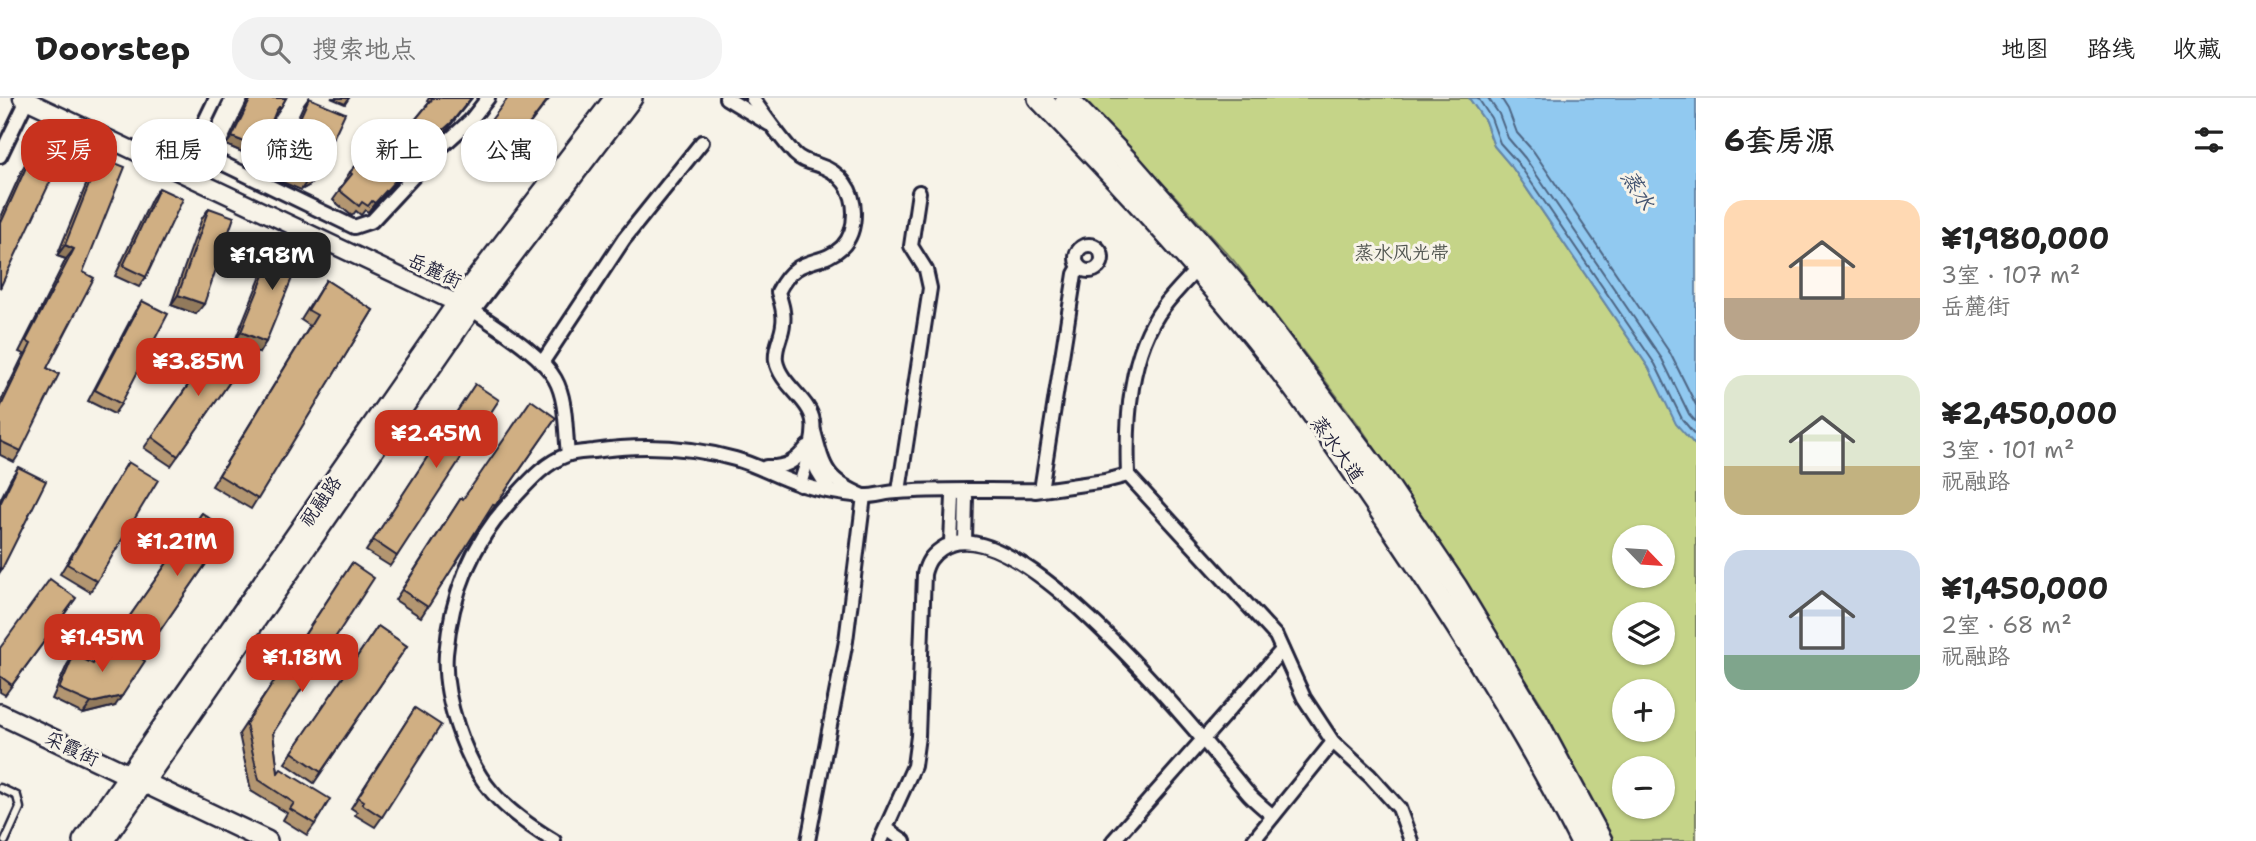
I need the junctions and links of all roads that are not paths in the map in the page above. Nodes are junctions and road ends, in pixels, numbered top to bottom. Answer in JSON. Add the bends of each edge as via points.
{"nodes":[{"id":1,"x":216,"y":98,"type":"edge"},
{"id":2,"x":488,"y":98,"type":"edge"},
{"id":3,"x":615,"y":98,"type":"edge"},
{"id":4,"x":632,"y":98,"type":"edge"},
{"id":5,"x":726,"y":98,"type":"edge"},
{"id":6,"x":752,"y":98,"type":"edge"},
{"id":7,"x":1038,"y":98,"type":"edge"},
{"id":8,"x":1066,"y":98,"type":"edge"},
{"id":9,"x":29,"y":99,"type":"edge"},
{"id":10,"x":772,"y":126,"type":"junction"},
{"id":11,"x":702,"y":142,"type":"dead end"},
{"id":12,"x":0,"y":156,"type":"edge"},
{"id":13,"x":919,"y":192,"type":"dead end"},
{"id":14,"x":1079,"y":267,"type":"dead end"},
{"id":15,"x":1197,"y":269,"type":"junction"},
{"id":16,"x":463,"y":303,"type":"junction"},
{"id":17,"x":542,"y":363,"type":"junction"},
{"id":18,"x":813,"y":430,"type":"junction"},
{"id":19,"x":810,"y":445,"type":"junction"},
{"id":20,"x":568,"y":454,"type":"junction"},
{"id":21,"x":754,"y":465,"type":"junction"},
{"id":22,"x":1128,"y":475,"type":"junction"},
{"id":23,"x":800,"y":485,"type":"junction"},
{"id":24,"x":1041,"y":490,"type":"junction"},
{"id":25,"x":830,"y":491,"type":"junction"},
{"id":26,"x":899,"y":491,"type":"junction"},
{"id":27,"x":959,"y":495,"type":"junction"},
{"id":28,"x":864,"y":496,"type":"junction"},
{"id":29,"x":965,"y":541,"type":"junction"},
{"id":30,"x":951,"y":542,"type":"junction"},
{"id":31,"x":1282,"y":650,"type":"junction"},
{"id":32,"x":0,"y":714,"type":"edge"},
{"id":33,"x":0,"y":726,"type":"edge"},
{"id":34,"x":1203,"y":737,"type":"junction"},
{"id":35,"x":1333,"y":742,"type":"junction"},
{"id":36,"x":133,"y":783,"type":"junction"},
{"id":37,"x":0,"y":788,"type":"edge"},
{"id":38,"x":1273,"y":816,"type":"junction"},
{"id":39,"x":887,"y":828,"type":"junction"},
{"id":40,"x":5,"y":841,"type":"edge"},
{"id":41,"x":83,"y":841,"type":"edge"},
{"id":42,"x":103,"y":841,"type":"edge"},
{"id":43,"x":244,"y":841,"type":"edge"},
{"id":44,"x":267,"y":841,"type":"edge"},
{"id":45,"x":554,"y":841,"type":"edge"},
{"id":46,"x":808,"y":841,"type":"edge"},
{"id":47,"x":880,"y":841,"type":"edge"},
{"id":48,"x":904,"y":841,"type":"edge"},
{"id":49,"x":1113,"y":841,"type":"edge"},
{"id":50,"x":1253,"y":841,"type":"edge"},
{"id":51,"x":1411,"y":841,"type":"edge"},
{"id":52,"x":1581,"y":841,"type":"edge"},
{"id":53,"x":1601,"y":841,"type":"edge"}],
"edges":[{"from":1,"to":2,"type":"street","via":[[201,129],[199,144],[207,156],[354,227],[372,221]]},
{"from":3,"to":16,"type":"main road","name":"祝融路"},
{"from":4,"to":16,"type":"main road","name":"祝融路"},
{"from":5,"to":10,"type":"street"},
{"from":6,"to":10,"type":"street"},
{"from":7,"to":15,"type":"main road","name":"蒸水大道"},
{"from":8,"to":53,"type":"main road","name":"蒸水大道","via":[[1243,293],[1385,482],[1456,587],[1536,720]]},
{"from":9,"to":12,"type":"street"},
{"from":9,"to":16,"type":"street","name":"岳麓街"},
{"from":10,"to":18,"type":"street","via":[[795,155],[836,173],[854,201],[850,237],[840,249],[794,270],[778,292],[783,325],[776,362],[813,418]]},
{"from":11,"to":17,"type":"street","via":[[624,239]]},
{"from":13,"to":26,"type":"street","via":[[911,246],[926,270],[930,288]]},
{"from":14,"to":24,"type":"street"},
{"from":15,"to":22,"type":"street","via":[[1163,307],[1136,364]]},
{"from":15,"to":52,"type":"main road","name":"蒸水大道","via":[[1315,417],[1439,596]]},
{"from":16,"to":17,"type":"street"},
{"from":16,"to":36,"type":"main road","name":"祝融路"},
{"from":17,"to":20,"type":"street","via":[[561,396]]},
{"from":18,"to":19,"type":"street"},
{"from":18,"to":25,"type":"street","via":[[814,461]]},
{"from":18,"to":28,"type":"street","via":[[827,471],[843,488]]},
{"from":19,"to":21,"type":"street","via":[[789,465]]},
{"from":19,"to":23,"type":"street"},
{"from":20,"to":21,"type":"street","via":[[673,447]]},
{"from":20,"to":45,"type":"street","via":[[533,478],[485,533],[457,590],[448,625],[446,663],[448,696],[459,731],[491,791],[523,822]]},
{"from":21,"to":23,"type":"street"},
{"from":22,"to":24,"type":"street"},
{"from":22,"to":31,"type":"street","via":[[1276,636]]},
{"from":23,"to":25,"type":"street"},
{"from":24,"to":27,"type":"street"},
{"from":25,"to":28,"type":"street"},
{"from":26,"to":27,"type":"street"},
{"from":26,"to":28,"type":"street"},
{"from":27,"to":29,"type":"street"},
{"from":27,"to":30,"type":"street"},
{"from":28,"to":46,"type":"street","via":[[846,641]]},
{"from":29,"to":30,"type":"street"},
{"from":29,"to":34,"type":"street","via":[[1009,555],[1088,615]]},
{"from":30,"to":39,"type":"street","via":[[928,561],[924,574],[914,766]]},
{"from":31,"to":34,"type":"street"},
{"from":31,"to":35,"type":"street","via":[[1304,698]]},
{"from":32,"to":36,"type":"main road","name":"采霞街"},
{"from":33,"to":36,"type":"main road","name":"采霞街"},
{"from":34,"to":38,"type":"street","via":[[1248,794]]},
{"from":34,"to":49,"type":"street"},
{"from":35,"to":38,"type":"street"},
{"from":35,"to":51,"type":"street","via":[[1399,808]]},
{"from":36,"to":41,"type":"main road","name":"祝融路"},
{"from":36,"to":42,"type":"main road","name":"祝融路"},
{"from":36,"to":43,"type":"main road"},
{"from":36,"to":44,"type":"main road"},
{"from":37,"to":40,"type":"lane","via":[[17,796],[20,808]]},
{"from":38,"to":50,"type":"street"},
{"from":39,"to":47,"type":"street"},
{"from":39,"to":48,"type":"street"}]}
